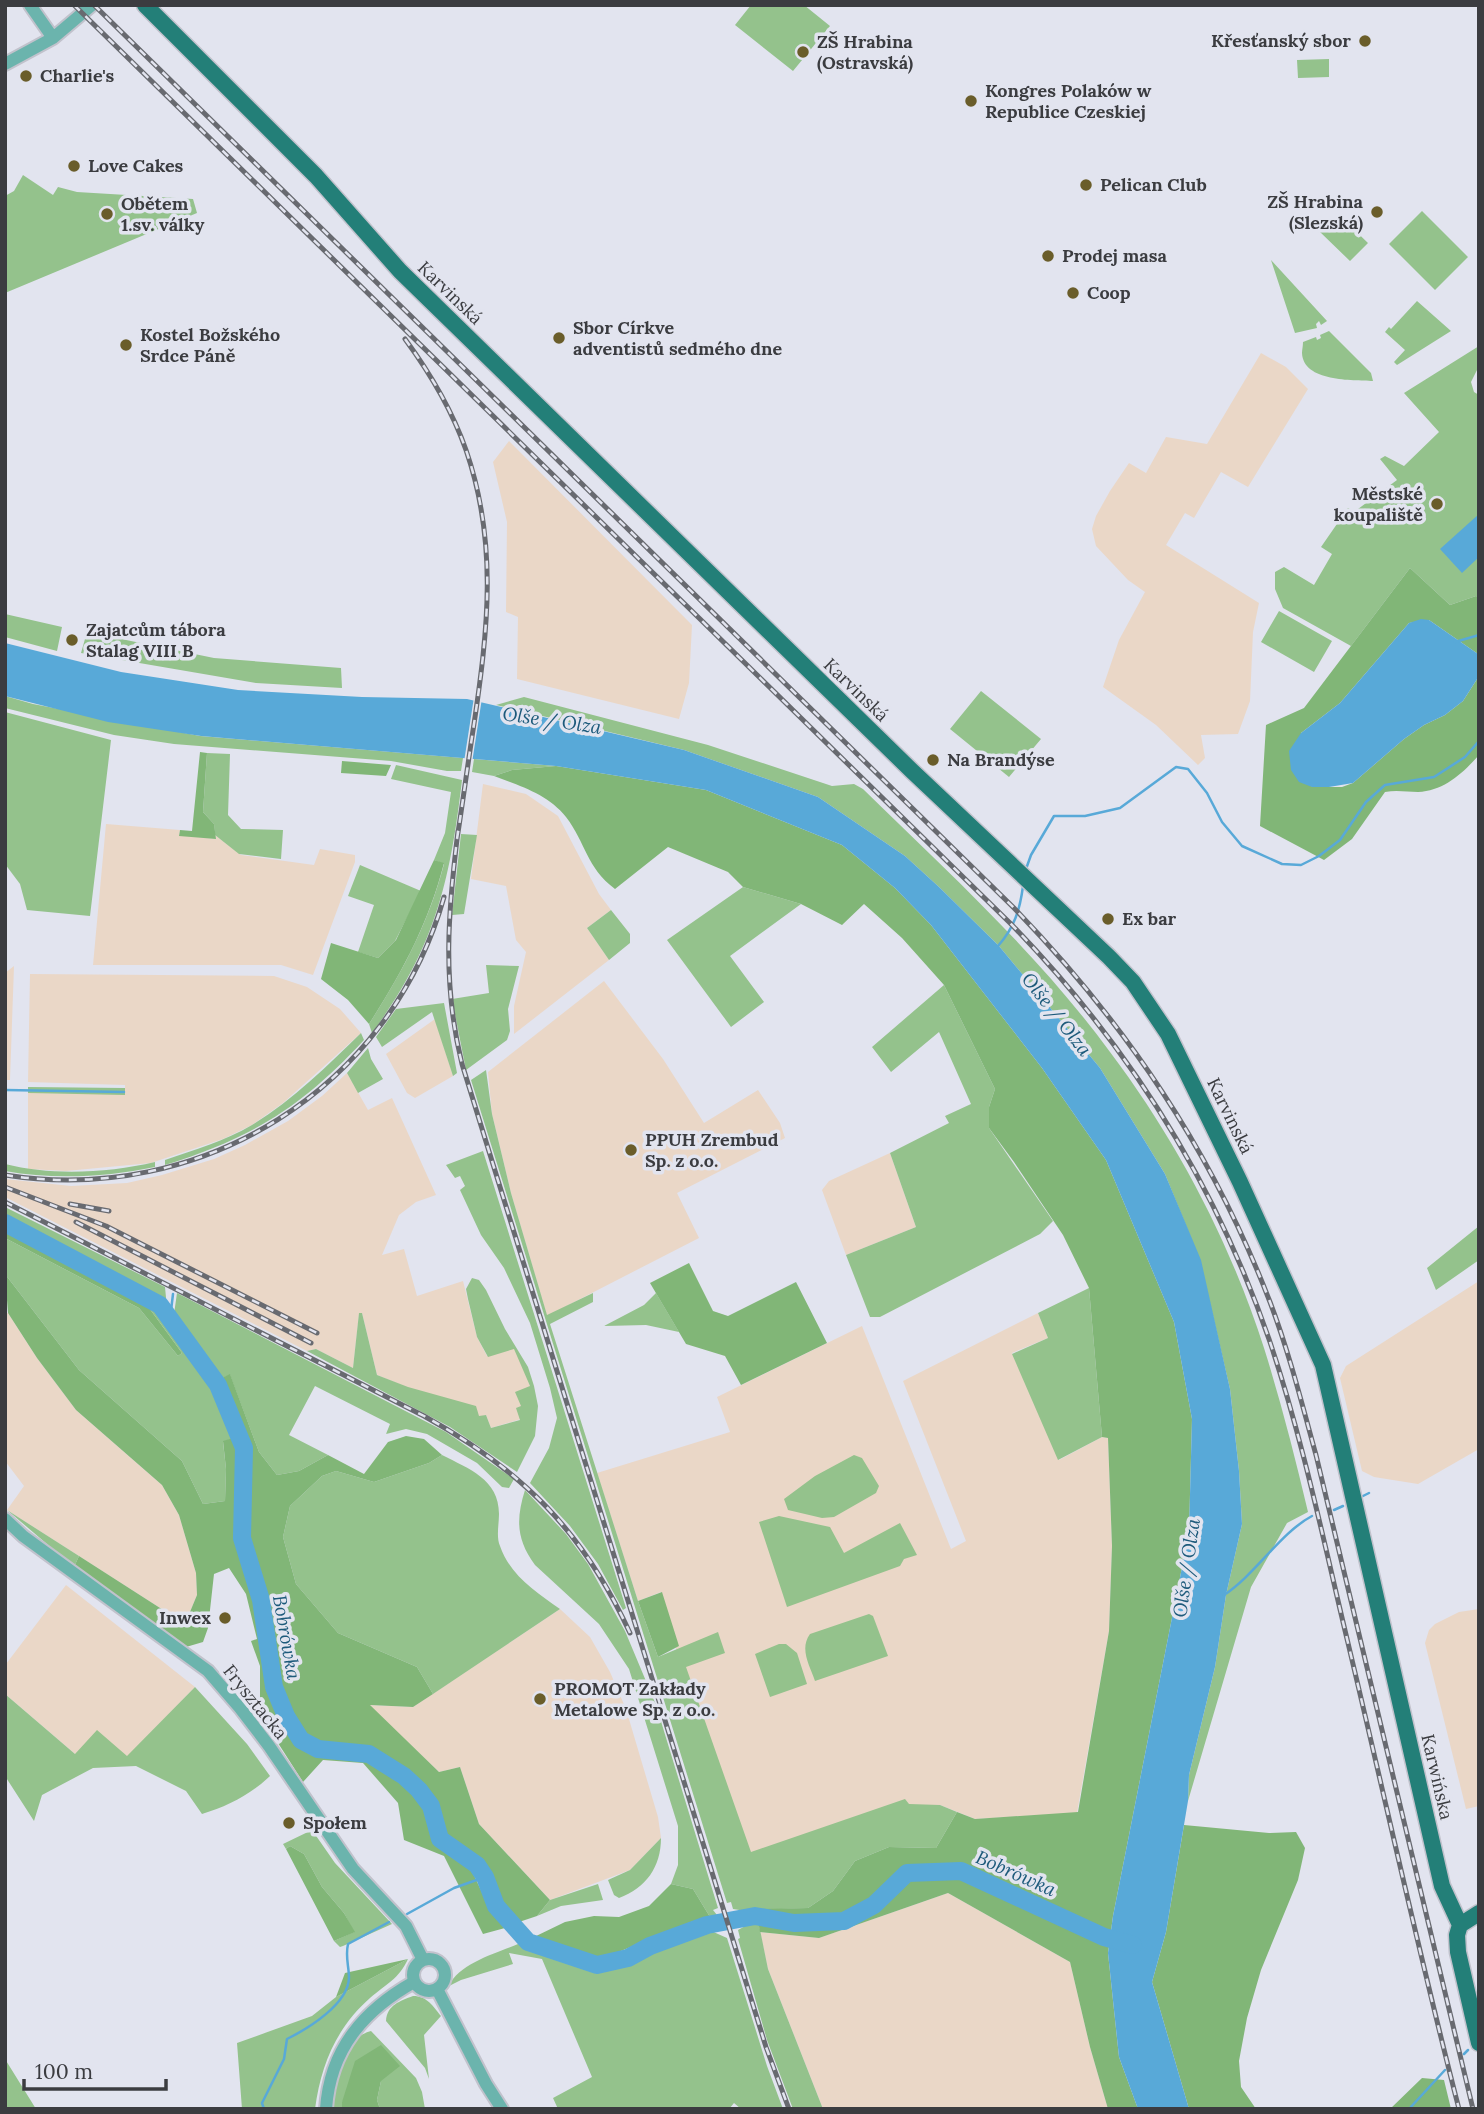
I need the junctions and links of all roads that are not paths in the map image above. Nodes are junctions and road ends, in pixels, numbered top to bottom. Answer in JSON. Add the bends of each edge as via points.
{"nodes":[{"id":1,"x":30,"y":5,"type":"edge"},
{"id":2,"x":92,"y":5,"type":"edge"},
{"id":3,"x":145,"y":5,"type":"edge"},
{"id":4,"x":53,"y":38,"type":"junction"},
{"id":5,"x":5,"y":64,"type":"edge"},
{"id":6,"x":1356,"y":1517,"type":"joint"},
{"id":7,"x":5,"y":1519,"type":"edge"},
{"id":8,"x":1479,"y":1913,"type":"edge"},
{"id":9,"x":1460,"y":1925,"type":"junction"},
{"id":10,"x":423,"y":1960,"type":"junction"},
{"id":11,"x":414,"y":1982,"type":"junction"},
{"id":12,"x":437,"y":1989,"type":"junction"},
{"id":13,"x":1479,"y":2043,"type":"edge"},
{"id":14,"x":326,"y":2109,"type":"edge"},
{"id":15,"x":502,"y":2109,"type":"edge"}],
"edges":[{"from":1,"to":4,"type":"street"},
{"from":2,"to":4,"type":"street"},
{"from":3,"to":6,"type":"main road","name":"Karvinská","via":[[316,176],[400,271],[1133,982],[1173,1042],[1323,1365]]},
{"from":4,"to":5,"type":"street"},
{"from":6,"to":9,"type":"main road","name":"Karwińska","via":[[1442,1886]]},
{"from":7,"to":10,"type":"street","name":"Frysztacka","via":[[208,1671],[262,1737],[354,1869],[407,1926]]},
{"from":8,"to":9,"type":"main road"},
{"from":9,"to":13,"type":"main road","name":"Karwińska","via":[[1458,1952]]},
{"from":10,"to":11,"type":"street","via":[[415,1967]]},
{"from":10,"to":12,"type":"street","via":[[436,1961],[443,1968],[443,1982]]},
{"from":11,"to":12,"type":"street","via":[[426,1992]]},
{"from":11,"to":14,"type":"street","via":[[385,1999],[350,2036],[334,2070]]},
{"from":12,"to":15,"type":"street"}]}
